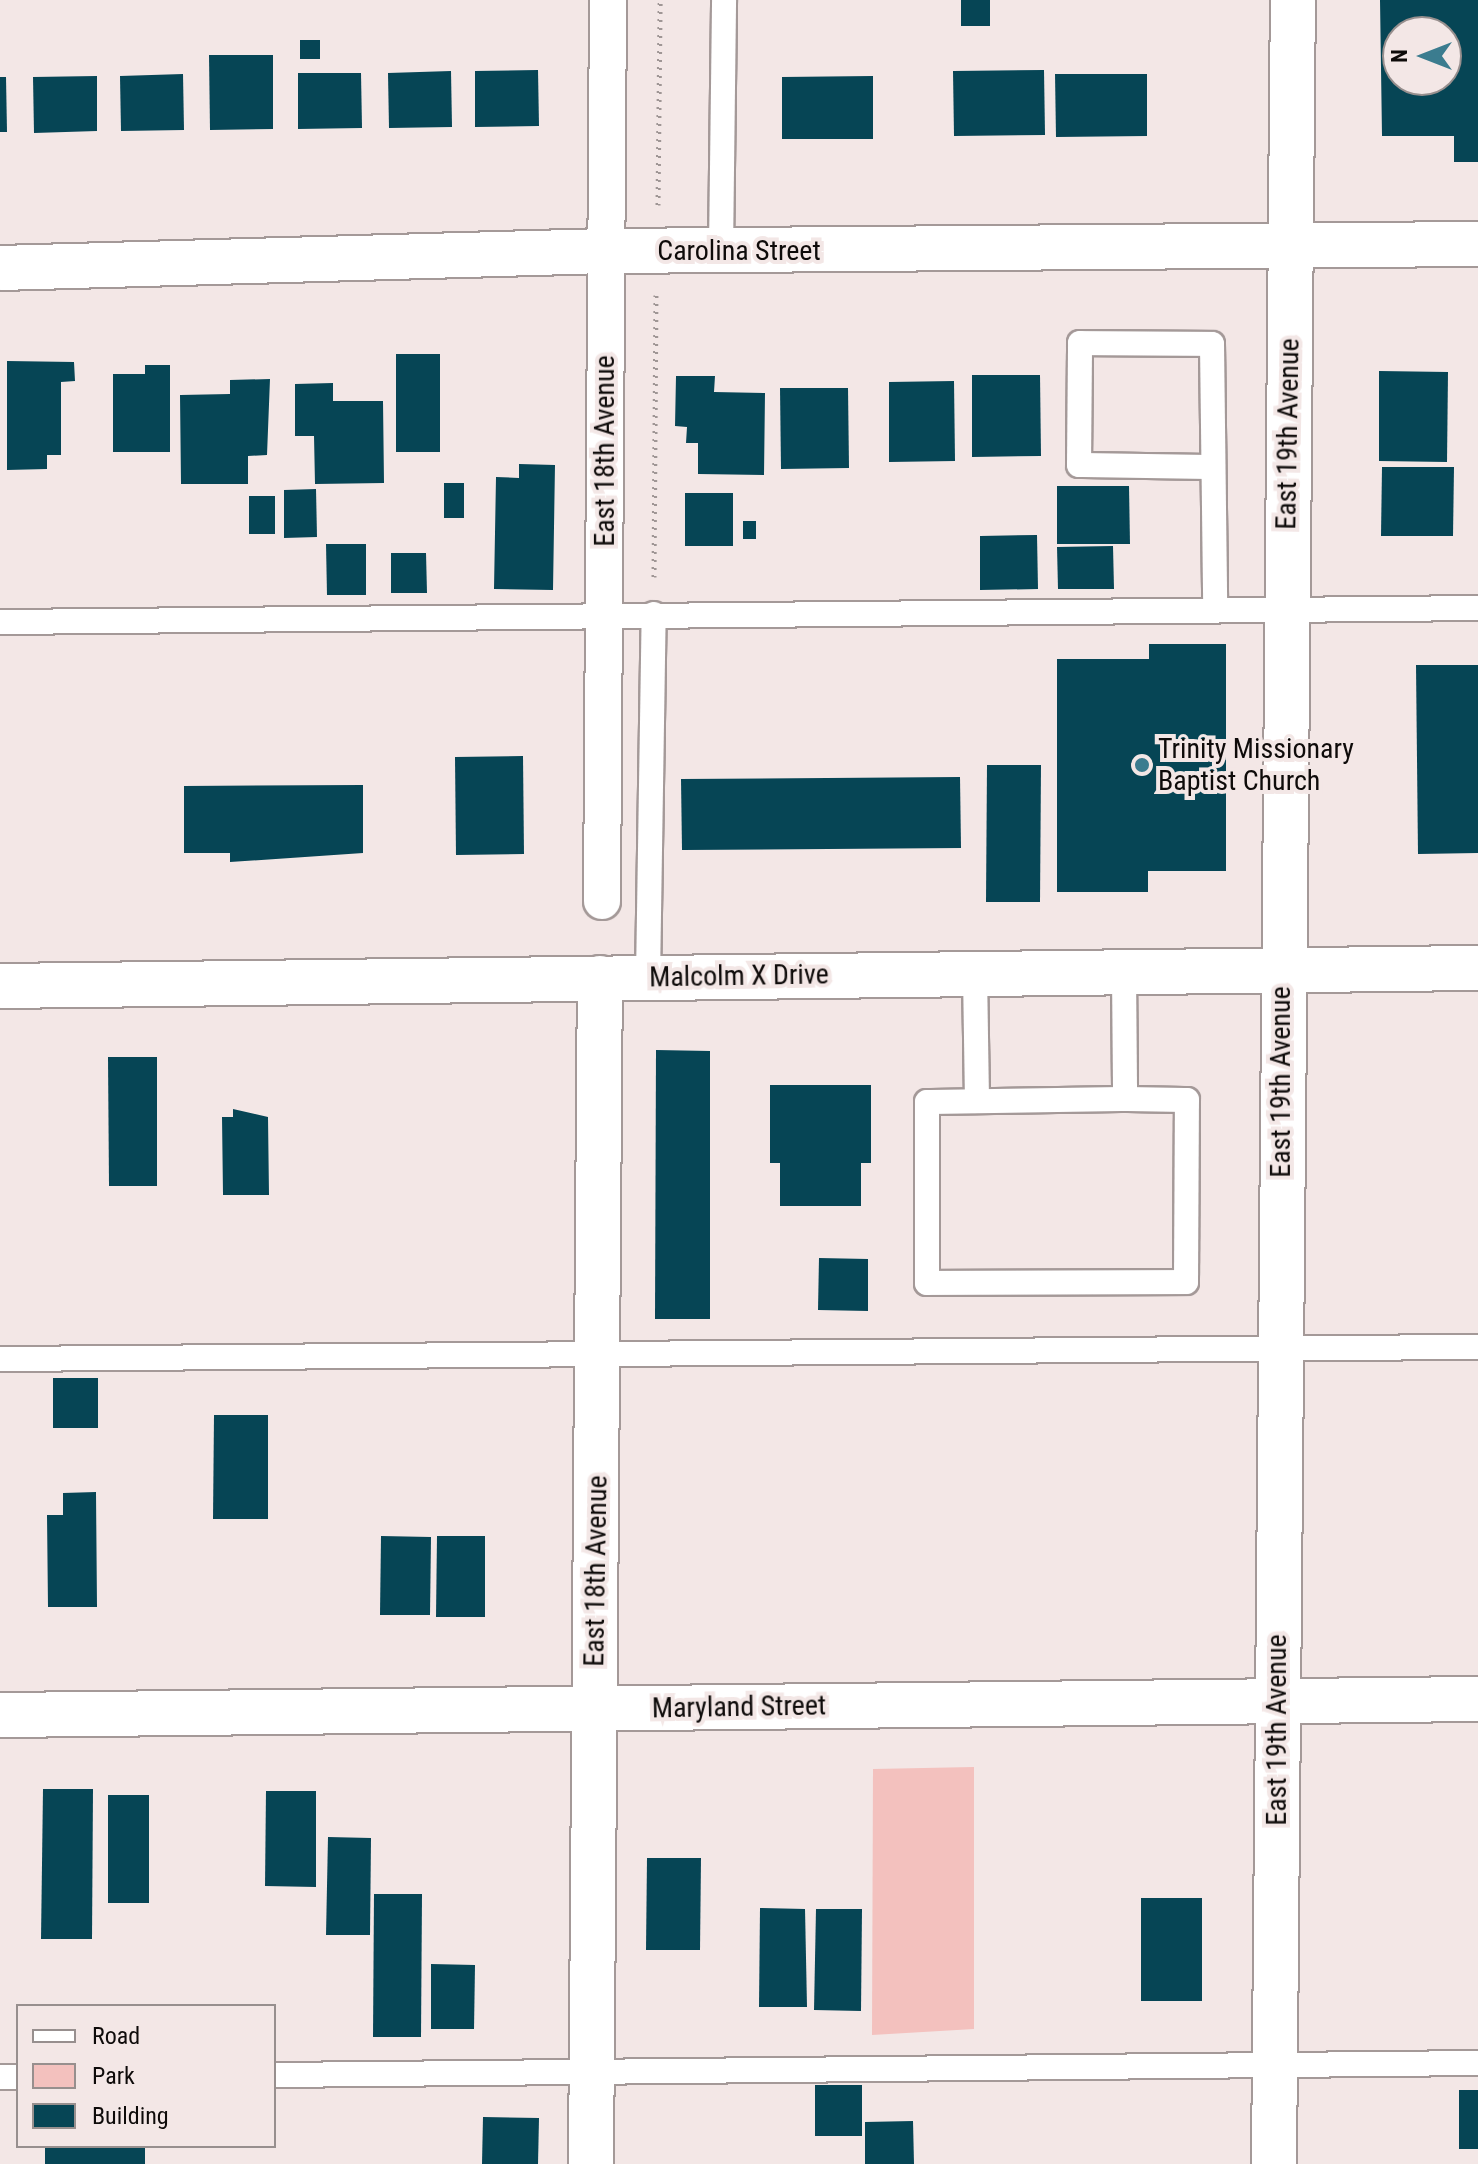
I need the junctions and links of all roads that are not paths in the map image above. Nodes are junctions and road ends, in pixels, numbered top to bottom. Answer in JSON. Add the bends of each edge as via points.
{"nodes":[{"id":1,"x":608,"y":0,"type":"edge"},
{"id":2,"x":724,"y":0,"type":"edge"},
{"id":3,"x":1293,"y":0,"type":"edge"},
{"id":4,"x":1478,"y":244,"type":"edge"},
{"id":5,"x":1290,"y":247,"type":"junction"},
{"id":6,"x":606,"y":251,"type":"junction"},
{"id":7,"x":721,"y":251,"type":"junction"},
{"id":8,"x":0,"y":268,"type":"edge"},
{"id":9,"x":1213,"y":467,"type":"junction"},
{"id":10,"x":1215,"y":608,"type":"junction"},
{"id":11,"x":1286,"y":608,"type":"junction"},
{"id":12,"x":1478,"y":608,"type":"edge"},
{"id":13,"x":654,"y":614,"type":"junction"},
{"id":14,"x":603,"y":615,"type":"junction"},
{"id":15,"x":0,"y":622,"type":"edge"},
{"id":16,"x":602,"y":901,"type":"dead end"},
{"id":17,"x":1478,"y":968,"type":"edge"},
{"id":18,"x":1282,"y":970,"type":"junction"},
{"id":19,"x":1124,"y":972,"type":"junction"},
{"id":20,"x":975,"y":973,"type":"junction"},
{"id":21,"x":648,"y":977,"type":"junction"},
{"id":22,"x":600,"y":978,"type":"junction"},
{"id":23,"x":0,"y":986,"type":"edge"},
{"id":24,"x":1125,"y":1099,"type":"junction"},
{"id":25,"x":977,"y":1101,"type":"junction"},
{"id":26,"x":1478,"y":1347,"type":"edge"},
{"id":27,"x":1279,"y":1349,"type":"junction"},
{"id":28,"x":598,"y":1353,"type":"junction"},
{"id":29,"x":0,"y":1359,"type":"edge"},
{"id":30,"x":1478,"y":1699,"type":"edge"},
{"id":31,"x":1277,"y":1701,"type":"junction"},
{"id":32,"x":594,"y":1708,"type":"junction"},
{"id":33,"x":0,"y":1715,"type":"edge"},
{"id":34,"x":1478,"y":2063,"type":"edge"},
{"id":35,"x":1275,"y":2064,"type":"junction"},
{"id":36,"x":591,"y":2072,"type":"junction"},
{"id":37,"x":276,"y":2075,"type":"edge"},
{"id":38,"x":591,"y":2164,"type":"edge"},
{"id":39,"x":1274,"y":2164,"type":"edge"}],
"edges":[{"from":1,"to":6,"type":"street","name":"East 18th Avenue"},
{"from":2,"to":7,"type":"lane"},
{"from":3,"to":5,"type":"street","name":"East 19th Avenue"},
{"from":4,"to":5,"type":"street","name":"Carolina Street"},
{"from":5,"to":7,"type":"street","name":"Carolina Street"},
{"from":5,"to":11,"type":"street","name":"East 19th Avenue"},
{"from":6,"to":7,"type":"street","name":"Carolina Street"},
{"from":6,"to":8,"type":"street","name":"Carolina Street"},
{"from":6,"to":14,"type":"street","name":"East 18th Avenue"},
{"from":9,"to":9,"type":"lane","via":[[1212,344],[1080,343],[1079,465]]},
{"from":9,"to":10,"type":"lane"},
{"from":10,"to":11,"type":"lane"},
{"from":10,"to":13,"type":"lane"},
{"from":11,"to":12,"type":"lane"},
{"from":11,"to":18,"type":"street","name":"East 19th Avenue"},
{"from":13,"to":14,"type":"lane"},
{"from":13,"to":21,"type":"lane"},
{"from":14,"to":15,"type":"lane"},
{"from":14,"to":16,"type":"street","name":"East 18th Avenue"},
{"from":17,"to":18,"type":"street","name":"Malcolm X Drive"},
{"from":18,"to":19,"type":"street","name":"Malcolm X Drive"},
{"from":18,"to":27,"type":"street","name":"East 19th Avenue"},
{"from":19,"to":20,"type":"street","name":"Malcolm X Drive"},
{"from":19,"to":24,"type":"lane"},
{"from":20,"to":21,"type":"street","name":"Malcolm X Drive"},
{"from":20,"to":25,"type":"lane"},
{"from":21,"to":22,"type":"street","name":"Malcolm X Drive"},
{"from":22,"to":23,"type":"street","name":"Malcolm X Drive"},
{"from":22,"to":28,"type":"street","name":"East 18th Avenue"},
{"from":24,"to":25,"type":"lane"},
{"from":24,"to":25,"type":"lane","via":[[1187,1100],[1186,1282],[927,1283],[927,1102]]},
{"from":26,"to":27,"type":"lane"},
{"from":27,"to":28,"type":"lane"},
{"from":27,"to":31,"type":"street","name":"East 19th Avenue"},
{"from":28,"to":29,"type":"lane"},
{"from":28,"to":32,"type":"street","name":"East 18th Avenue"},
{"from":30,"to":31,"type":"street","name":"Maryland Street"},
{"from":31,"to":32,"type":"street","name":"Maryland Street"},
{"from":31,"to":35,"type":"street","name":"East 19th Avenue"},
{"from":32,"to":33,"type":"street","name":"Maryland Street"},
{"from":32,"to":36,"type":"street","name":"East 18th Avenue"},
{"from":34,"to":35,"type":"lane"},
{"from":35,"to":36,"type":"lane"},
{"from":35,"to":39,"type":"street","name":"East 19th Avenue"},
{"from":36,"to":37,"type":"lane"},
{"from":36,"to":38,"type":"street","name":"East 18th Avenue"}]}
